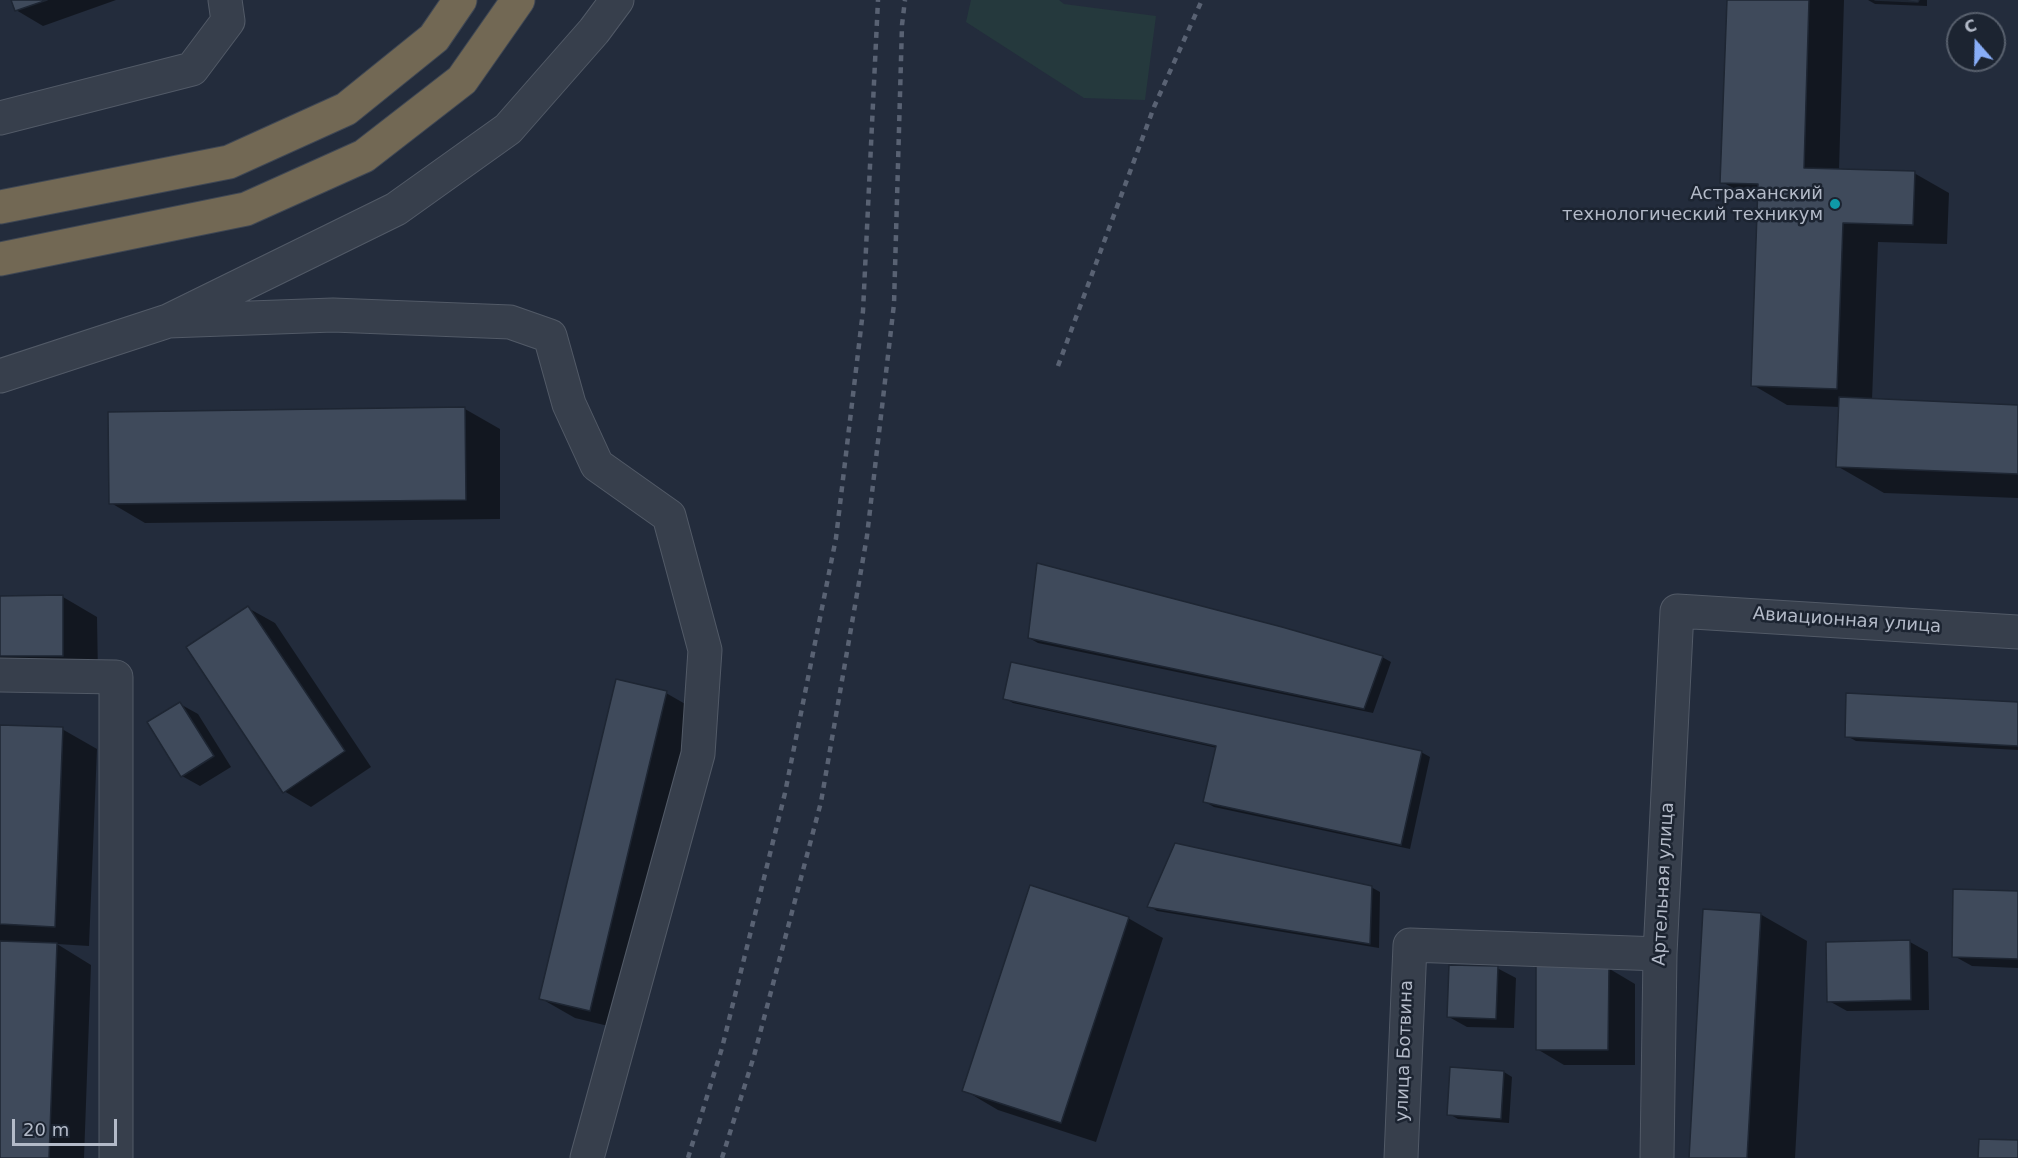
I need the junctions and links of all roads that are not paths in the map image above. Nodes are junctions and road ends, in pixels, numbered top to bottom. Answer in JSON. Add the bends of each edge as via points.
{"nodes":[{"id":1,"x":225,"y":0,"type":"edge"},
{"id":2,"x":460,"y":0,"type":"edge"},
{"id":3,"x":518,"y":0,"type":"edge"},
{"id":4,"x":617,"y":0,"type":"edge"},
{"id":5,"x":0,"y":118,"type":"edge"},
{"id":6,"x":0,"y":207,"type":"edge"},
{"id":7,"x":0,"y":259,"type":"edge"},
{"id":8,"x":168,"y":321,"type":"junction"},
{"id":9,"x":0,"y":376,"type":"edge"},
{"id":10,"x":1677,"y":611,"type":"joint"},
{"id":11,"x":2018,"y":632,"type":"edge"},
{"id":12,"x":0,"y":675,"type":"edge"},
{"id":13,"x":1660,"y":954,"type":"junction"},
{"id":14,"x":116,"y":1158,"type":"edge"},
{"id":15,"x":587,"y":1158,"type":"edge"},
{"id":16,"x":1401,"y":1158,"type":"edge"},
{"id":17,"x":1657,"y":1158,"type":"edge"}],
"edges":[{"from":1,"to":5,"type":"street","via":[[228,21],[192,69]]},
{"from":2,"to":6,"type":"highway","via":[[434,38],[346,109],[229,162]]},
{"from":3,"to":7,"type":"highway","via":[[462,80],[364,156],[246,209]]},
{"from":4,"to":8,"type":"street","via":[[508,129],[415,196],[396,209]]},
{"from":8,"to":9,"type":"street"},
{"from":8,"to":15,"type":"street","via":[[345,315],[510,322],[550,336],[569,404],[597,465],[669,516],[705,650],[698,754]]},
{"from":10,"to":11,"type":"street","name":"Авиационная улица"},
{"from":10,"to":13,"type":"street","name":"Артельная улица"},
{"from":12,"to":14,"type":"street","via":[[116,677]]},
{"from":13,"to":16,"type":"street","name":"улица Ботвина","via":[[1410,945]]},
{"from":13,"to":17,"type":"street","name":"Артельная улица"}]}
